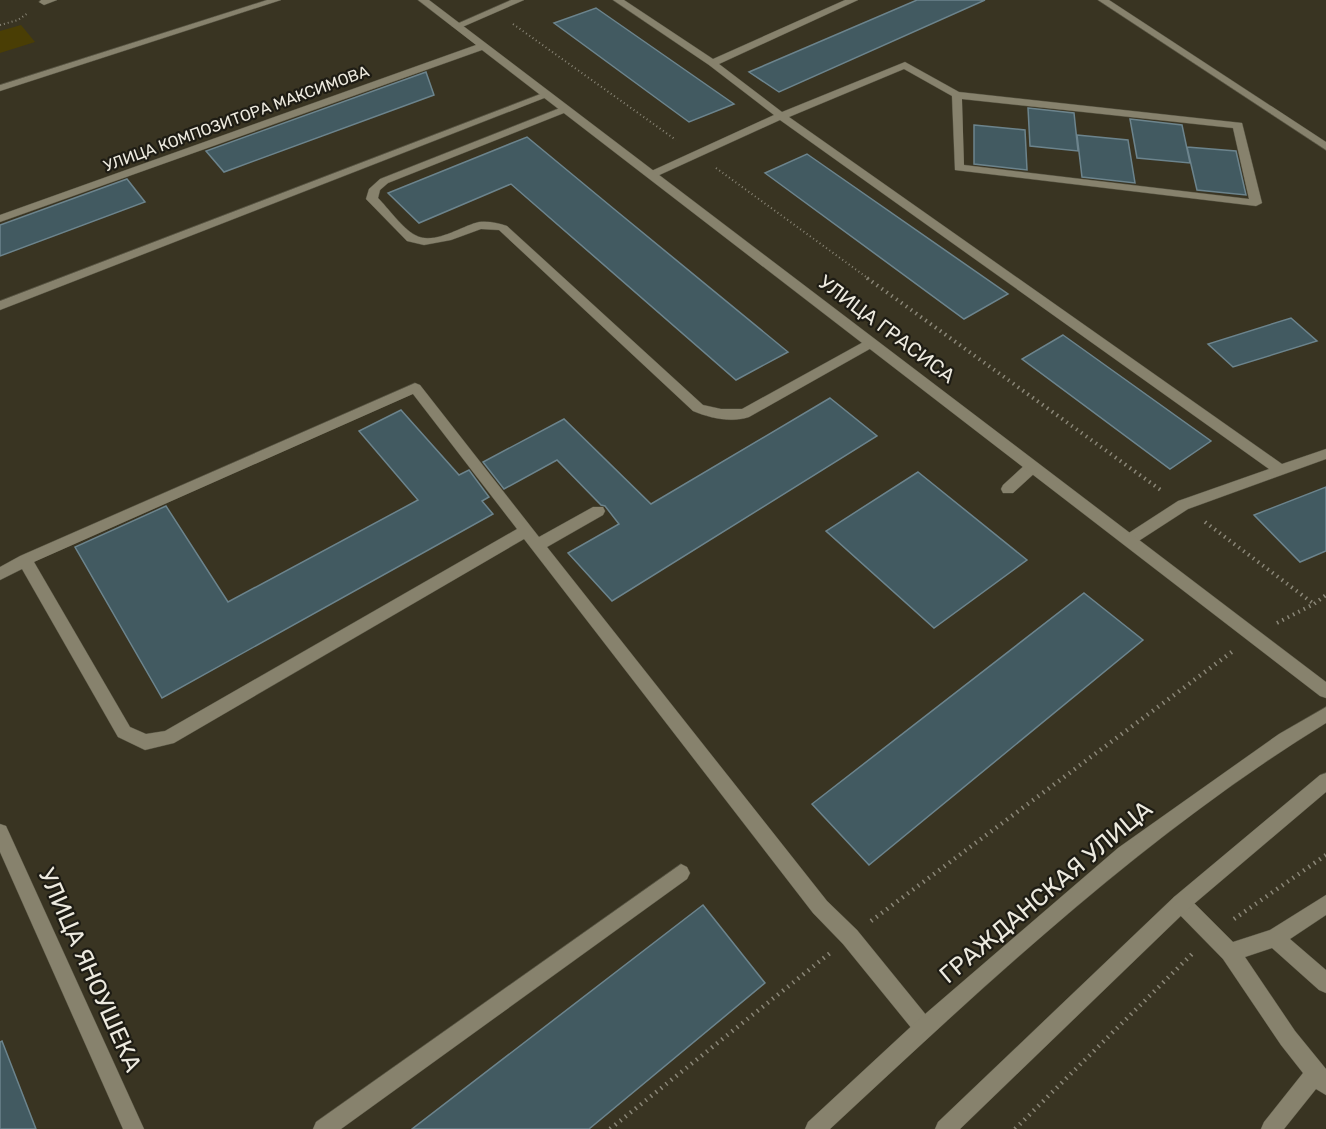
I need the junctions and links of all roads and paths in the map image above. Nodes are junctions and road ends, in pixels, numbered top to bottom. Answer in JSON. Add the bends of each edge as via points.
{"nodes":[{"id":1,"x":276,"y":0,"type":"edge"},
{"id":2,"x":423,"y":0,"type":"edge"},
{"id":3,"x":519,"y":0,"type":"edge"},
{"id":4,"x":618,"y":0,"type":"edge"},
{"id":5,"x":854,"y":0,"type":"edge"},
{"id":6,"x":1103,"y":0,"type":"edge"},
{"id":7,"x":48,"y":1,"type":"edge"},
{"id":8,"x":494,"y":11,"type":"junction"},
{"id":9,"x":0,"y":25,"type":"edge"},
{"id":10,"x":457,"y":26,"type":"junction"},
{"id":11,"x":483,"y":46,"type":"junction"},
{"id":12,"x":712,"y":63,"type":"junction"},
{"id":13,"x":0,"y":88,"type":"edge"},
{"id":14,"x":548,"y":95,"type":"junction"},
{"id":15,"x":957,"y":96,"type":"junction"},
{"id":16,"x":565,"y":109,"type":"junction"},
{"id":17,"x":781,"y":116,"type":"junction"},
{"id":18,"x":1326,"y":147,"type":"edge"},
{"id":19,"x":697,"y":155,"type":"junction"},
{"id":20,"x":651,"y":175,"type":"junction"},
{"id":21,"x":0,"y":219,"type":"edge"},
{"id":22,"x":0,"y":306,"type":"edge"},
{"id":23,"x":871,"y":343,"type":"junction"},
{"id":24,"x":1326,"y":454,"type":"edge"},
{"id":25,"x":1032,"y":467,"type":"junction"},
{"id":26,"x":1282,"y":471,"type":"junction"},
{"id":27,"x":1008,"y":489,"type":"dead end"},
{"id":28,"x":1183,"y":505,"type":"junction"},
{"id":29,"x":598,"y":511,"type":"dead end"},
{"id":30,"x":526,"y":531,"type":"junction"},
{"id":31,"x":1129,"y":540,"type":"junction"},
{"id":32,"x":538,"y":545,"type":"junction"},
{"id":33,"x":26,"y":561,"type":"junction"},
{"id":34,"x":0,"y":573,"type":"edge"},
{"id":35,"x":1326,"y":595,"type":"edge"},
{"id":36,"x":1314,"y":604,"type":"junction"},
{"id":37,"x":1253,"y":635,"type":"junction"},
{"id":38,"x":1326,"y":691,"type":"edge"},
{"id":39,"x":1326,"y":714,"type":"edge"},
{"id":40,"x":1326,"y":781,"type":"edge"},
{"id":41,"x":0,"y":832,"type":"edge"},
{"id":42,"x":1326,"y":855,"type":"edge"},
{"id":43,"x":681,"y":873,"type":"dead end"},
{"id":44,"x":1180,"y":903,"type":"junction"},
{"id":45,"x":1326,"y":904,"type":"edge"},
{"id":46,"x":1211,"y":934,"type":"junction"},
{"id":47,"x":850,"y":937,"type":"junction"},
{"id":48,"x":1275,"y":938,"type":"junction"},
{"id":49,"x":1230,"y":952,"type":"junction"},
{"id":50,"x":1326,"y":983,"type":"edge"},
{"id":51,"x":924,"y":1028,"type":"junction"},
{"id":52,"x":1321,"y":1080,"type":"edge"},
{"id":53,"x":134,"y":1129,"type":"edge"},
{"id":54,"x":323,"y":1129,"type":"edge"},
{"id":55,"x":610,"y":1129,"type":"edge"},
{"id":56,"x":815,"y":1129,"type":"edge"},
{"id":57,"x":945,"y":1129,"type":"edge"},
{"id":58,"x":1015,"y":1129,"type":"edge"},
{"id":59,"x":1271,"y":1129,"type":"edge"}],
"edges":[{"from":1,"to":13,"type":"street"},
{"from":2,"to":10,"type":"street","name":"УЛИЦА ГРАСИСА"},
{"from":3,"to":8,"type":"street"},
{"from":4,"to":12,"type":"street"},
{"from":5,"to":12,"type":"street"},
{"from":6,"to":18,"type":"street"},
{"from":7,"to":9,"type":"path","via":[[18,20]]},
{"from":8,"to":10,"type":"street"},
{"from":8,"to":19,"type":"path"},
{"from":10,"to":11,"type":"street","name":"УЛИЦА ГРАСИСА"},
{"from":11,"to":14,"type":"street","name":"УЛИЦА ГРАСИСА"},
{"from":11,"to":21,"type":"street","name":"УЛИЦА КОМПОЗИТОРА МАКСИМОВА"},
{"from":12,"to":17,"type":"street"},
{"from":14,"to":16,"type":"street","name":"УЛИЦА ГРАСИСА"},
{"from":14,"to":22,"type":"street"},
{"from":15,"to":15,"type":"street","via":[[1238,125],[1256,203],[959,168]]},
{"from":15,"to":17,"type":"street","via":[[905,65]]},
{"from":16,"to":20,"type":"street","name":"УЛИЦА ГРАСИСА"},
{"from":16,"to":23,"type":"street","via":[[384,181],[375,189],[372,199],[417,241],[438,242],[481,225],[503,228],[698,408],[711,413],[744,414]]},
{"from":17,"to":19,"type":"street"},
{"from":17,"to":26,"type":"street"},
{"from":19,"to":20,"type":"street"},
{"from":19,"to":28,"type":"path"},
{"from":20,"to":23,"type":"street","name":"УЛИЦА ГРАСИСА"},
{"from":23,"to":25,"type":"street","name":"УЛИЦА ГРАСИСА"},
{"from":24,"to":26,"type":"street"},
{"from":25,"to":27,"type":"street"},
{"from":25,"to":31,"type":"street","name":"УЛИЦА ГРАСИСА"},
{"from":26,"to":28,"type":"street"},
{"from":28,"to":31,"type":"street"},
{"from":28,"to":36,"type":"path"},
{"from":29,"to":32,"type":"street"},
{"from":30,"to":32,"type":"street"},
{"from":30,"to":33,"type":"street","via":[[415,388]]},
{"from":30,"to":33,"type":"street","via":[[168,738],[146,742],[124,732]]},
{"from":31,"to":37,"type":"street","name":"УЛИЦА ГРАСИСА"},
{"from":32,"to":47,"type":"street","via":[[820,908]]},
{"from":33,"to":34,"type":"street"},
{"from":35,"to":36,"type":"path"},
{"from":36,"to":37,"type":"path"},
{"from":37,"to":38,"type":"street","name":"УЛИЦА ГРАСИСА"},
{"from":37,"to":47,"type":"path"},
{"from":39,"to":51,"type":"street","name":"ГРАЖДАНСКАЯ УЛИЦА","via":[[1124,854]]},
{"from":40,"to":44,"type":"street"},
{"from":41,"to":53,"type":"street","name":"УЛИЦА ЯНОУШЕКА"},
{"from":42,"to":46,"type":"path"},
{"from":43,"to":54,"type":"street"},
{"from":44,"to":46,"type":"street"},
{"from":44,"to":57,"type":"street"},
{"from":45,"to":48,"type":"street"},
{"from":46,"to":49,"type":"street"},
{"from":46,"to":58,"type":"path"},
{"from":47,"to":51,"type":"street"},
{"from":47,"to":55,"type":"path"},
{"from":48,"to":49,"type":"street"},
{"from":48,"to":50,"type":"street"},
{"from":49,"to":52,"type":"street"},
{"from":51,"to":56,"type":"street","name":"ГРАЖДАНСКАЯ УЛИЦА"},
{"from":52,"to":59,"type":"street"}]}
